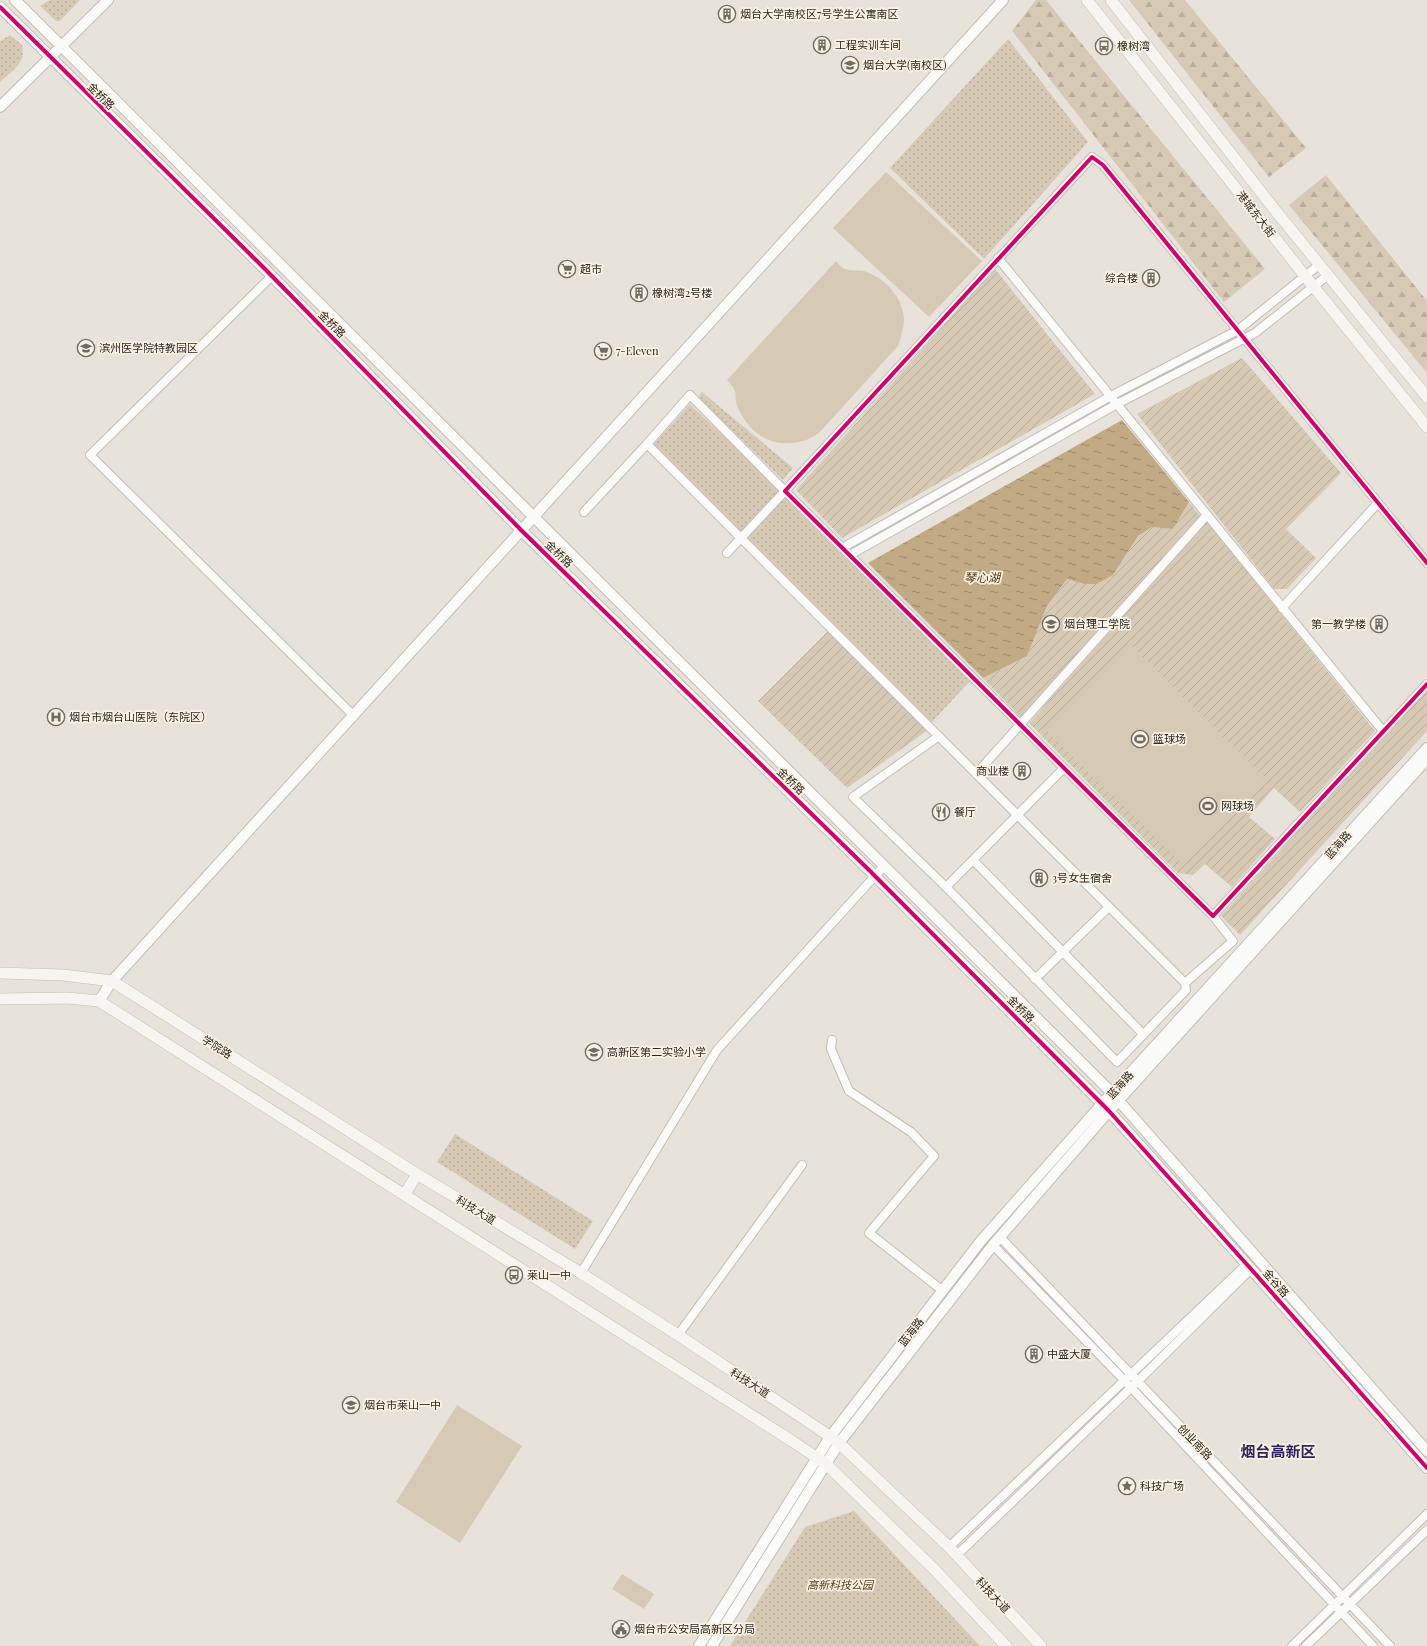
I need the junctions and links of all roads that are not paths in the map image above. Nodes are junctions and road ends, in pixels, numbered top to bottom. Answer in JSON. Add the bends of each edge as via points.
{"nodes":[{"id":1,"x":15,"y":0,"type":"edge"},
{"id":2,"x":108,"y":0,"type":"edge"},
{"id":3,"x":1003,"y":0,"type":"edge"},
{"id":4,"x":1087,"y":0,"type":"edge"},
{"id":5,"x":1111,"y":0,"type":"edge"},
{"id":6,"x":0,"y":7,"type":"edge"},
{"id":7,"x":63,"y":46,"type":"junction"},
{"id":8,"x":50,"y":58,"type":"junction"},
{"id":9,"x":1,"y":106,"type":"edge"},
{"id":10,"x":998,"y":258,"type":"junction"},
{"id":11,"x":1320,"y":264,"type":"junction"},
{"id":12,"x":1328,"y":275,"type":"junction"},
{"id":13,"x":272,"y":276,"type":"junction"},
{"id":14,"x":1305,"y":276,"type":"junction"},
{"id":15,"x":1313,"y":286,"type":"junction"},
{"id":16,"x":1238,"y":330,"type":"junction"},
{"id":17,"x":1245,"y":338,"type":"junction"},
{"id":18,"x":1111,"y":396,"type":"junction"},
{"id":19,"x":1427,"y":397,"type":"edge"},
{"id":20,"x":1117,"y":404,"type":"junction"},
{"id":21,"x":1427,"y":427,"type":"edge"},
{"id":22,"x":647,"y":444,"type":"junction"},
{"id":23,"x":785,"y":491,"type":"junction"},
{"id":24,"x":1378,"y":503,"type":"junction"},
{"id":25,"x":584,"y":512,"type":"dead end"},
{"id":26,"x":1207,"y":515,"type":"junction"},
{"id":27,"x":535,"y":517,"type":"junction"},
{"id":28,"x":522,"y":531,"type":"junction"},
{"id":29,"x":842,"y":548,"type":"junction"},
{"id":30,"x":727,"y":553,"type":"dead end"},
{"id":31,"x":850,"y":555,"type":"junction"},
{"id":32,"x":1427,"y":563,"type":"edge"},
{"id":33,"x":1282,"y":608,"type":"junction"},
{"id":34,"x":1427,"y":684,"type":"edge"},
{"id":35,"x":354,"y":716,"type":"junction"},
{"id":36,"x":1020,"y":724,"type":"junction"},
{"id":37,"x":1383,"y":732,"type":"junction"},
{"id":38,"x":939,"y":736,"type":"junction"},
{"id":39,"x":1427,"y":748,"type":"edge"},
{"id":40,"x":1427,"y":759,"type":"edge"},
{"id":41,"x":1064,"y":768,"type":"junction"},
{"id":42,"x":976,"y":774,"type":"junction"},
{"id":43,"x":1017,"y":815,"type":"junction"},
{"id":44,"x":973,"y":860,"type":"junction"},
{"id":45,"x":884,"y":866,"type":"junction"},
{"id":46,"x":875,"y":876,"type":"junction"},
{"id":47,"x":946,"y":887,"type":"junction"},
{"id":48,"x":1109,"y":906,"type":"junction"},
{"id":49,"x":1213,"y":916,"type":"junction"},
{"id":50,"x":0,"y":973,"type":"edge"},
{"id":51,"x":1035,"y":979,"type":"junction"},
{"id":52,"x":112,"y":981,"type":"junction"},
{"id":53,"x":1185,"y":983,"type":"junction"},
{"id":54,"x":0,"y":999,"type":"edge"},
{"id":55,"x":99,"y":1002,"type":"junction"},
{"id":56,"x":1143,"y":1034,"type":"junction"},
{"id":57,"x":832,"y":1040,"type":"dead end"},
{"id":58,"x":1115,"y":1097,"type":"junction"},
{"id":59,"x":1106,"y":1107,"type":"junction"},
{"id":60,"x":802,"y":1165,"type":"dead end"},
{"id":61,"x":417,"y":1174,"type":"junction"},
{"id":62,"x":404,"y":1194,"type":"junction"},
{"id":63,"x":1000,"y":1237,"type":"junction"},
{"id":64,"x":993,"y":1245,"type":"junction"},
{"id":65,"x":1249,"y":1267,"type":"junction"},
{"id":66,"x":581,"y":1273,"type":"junction"},
{"id":67,"x":943,"y":1291,"type":"junction"},
{"id":68,"x":678,"y":1335,"type":"junction"},
{"id":69,"x":1128,"y":1378,"type":"junction"},
{"id":70,"x":1138,"y":1382,"type":"junction"},
{"id":71,"x":1130,"y":1388,"type":"junction"},
{"id":72,"x":834,"y":1440,"type":"junction"},
{"id":73,"x":1427,"y":1451,"type":"edge"},
{"id":74,"x":817,"y":1458,"type":"junction"},
{"id":75,"x":826,"y":1464,"type":"junction"},
{"id":76,"x":1427,"y":1468,"type":"edge"},
{"id":77,"x":1427,"y":1514,"type":"edge"},
{"id":78,"x":1427,"y":1530,"type":"edge"},
{"id":79,"x":953,"y":1551,"type":"junction"},
{"id":80,"x":1342,"y":1597,"type":"junction"},
{"id":81,"x":1334,"y":1605,"type":"junction"},
{"id":82,"x":1350,"y":1605,"type":"junction"},
{"id":83,"x":1341,"y":1612,"type":"junction"},
{"id":84,"x":699,"y":1646,"type":"edge"},
{"id":85,"x":712,"y":1646,"type":"edge"},
{"id":86,"x":1006,"y":1646,"type":"edge"},
{"id":87,"x":1041,"y":1646,"type":"edge"},
{"id":88,"x":1292,"y":1646,"type":"edge"},
{"id":89,"x":1306,"y":1646,"type":"edge"},
{"id":90,"x":1373,"y":1646,"type":"edge"},
{"id":91,"x":1390,"y":1646,"type":"edge"}],
"edges":[{"from":1,"to":7,"type":"street","name":"金桥路"},
{"from":2,"to":7,"type":"street"},
{"from":3,"to":27,"type":"street"},
{"from":4,"to":14,"type":"main road","name":"港城东大街"},
{"from":5,"to":11,"type":"main road","name":"港城东大街"},
{"from":6,"to":8,"type":"street","name":"金桥路"},
{"from":7,"to":8,"type":"street"},
{"from":7,"to":27,"type":"street","name":"金桥路"},
{"from":8,"to":9,"type":"street"},
{"from":8,"to":13,"type":"street","name":"金桥路"},
{"from":10,"to":16,"type":"street","via":[[1092,157],[1103,165]]},
{"from":10,"to":18,"type":"street"},
{"from":10,"to":23,"type":"street"},
{"from":11,"to":12,"type":"main road","name":"港城东大街"},
{"from":11,"to":14,"type":"street"},
{"from":12,"to":15,"type":"street"},
{"from":12,"to":19,"type":"main road","name":"港城东大街"},
{"from":13,"to":28,"type":"street","name":"金桥路"},
{"from":13,"to":35,"type":"street","via":[[90,455]]},
{"from":14,"to":15,"type":"main road","name":"港城东大街"},
{"from":14,"to":16,"type":"street"},
{"from":15,"to":17,"type":"street","via":[[1255,333]]},
{"from":15,"to":21,"type":"main road","name":"港城东大街"},
{"from":16,"to":17,"type":"street"},
{"from":16,"to":18,"type":"street"},
{"from":17,"to":20,"type":"street"},
{"from":17,"to":24,"type":"street"},
{"from":18,"to":20,"type":"street"},
{"from":18,"to":29,"type":"street"},
{"from":20,"to":26,"type":"street"},
{"from":20,"to":31,"type":"street"},
{"from":22,"to":23,"type":"street","via":[[690,395]]},
{"from":22,"to":25,"type":"street"},
{"from":22,"to":38,"type":"street"},
{"from":23,"to":29,"type":"street"},
{"from":23,"to":30,"type":"street"},
{"from":24,"to":32,"type":"street"},
{"from":24,"to":33,"type":"street"},
{"from":26,"to":33,"type":"street"},
{"from":26,"to":36,"type":"street"},
{"from":27,"to":28,"type":"street"},
{"from":27,"to":45,"type":"street","name":"金桥路"},
{"from":28,"to":35,"type":"street"},
{"from":28,"to":46,"type":"street","name":"金桥路"},
{"from":29,"to":31,"type":"street"},
{"from":31,"to":36,"type":"street"},
{"from":33,"to":37,"type":"street"},
{"from":34,"to":37,"type":"street"},
{"from":35,"to":52,"type":"street"},
{"from":36,"to":41,"type":"street"},
{"from":36,"to":42,"type":"street"},
{"from":37,"to":49,"type":"street"},
{"from":38,"to":42,"type":"street"},
{"from":38,"to":47,"type":"street","via":[[853,797]]},
{"from":39,"to":58,"type":"street","name":"蓝海路"},
{"from":40,"to":58,"type":"street","name":"蓝海路"},
{"from":41,"to":43,"type":"street"},
{"from":41,"to":49,"type":"street"},
{"from":42,"to":43,"type":"street"},
{"from":43,"to":44,"type":"street"},
{"from":43,"to":48,"type":"street"},
{"from":44,"to":47,"type":"street"},
{"from":44,"to":56,"type":"street"},
{"from":45,"to":46,"type":"street"},
{"from":45,"to":58,"type":"street","name":"金桥路"},
{"from":46,"to":59,"type":"street","name":"金桥路"},
{"from":46,"to":66,"type":"street","via":[[717,1050]]},
{"from":47,"to":51,"type":"street"},
{"from":48,"to":51,"type":"street"},
{"from":48,"to":53,"type":"street"},
{"from":49,"to":53,"type":"street","via":[[1233,941]]},
{"from":50,"to":52,"type":"main road","name":"学院路","via":[[63,975]]},
{"from":51,"to":56,"type":"street","via":[[1117,1062]]},
{"from":52,"to":55,"type":"street"},
{"from":52,"to":61,"type":"main road","name":"学院路"},
{"from":53,"to":56,"type":"street","via":[[1186,990]]},
{"from":54,"to":55,"type":"main road","via":[[67,998]]},
{"from":55,"to":62,"type":"main road"},
{"from":57,"to":67,"type":"street","via":[[831,1049],[849,1091],[911,1132],[934,1156],[869,1233]]},
{"from":58,"to":59,"type":"street","name":"蓝海路"},
{"from":58,"to":73,"type":"street","name":"金谷路"},
{"from":59,"to":63,"type":"street","name":"蓝海路"},
{"from":59,"to":65,"type":"street","name":"金谷路"},
{"from":59,"to":67,"type":"street","name":"蓝海路","via":[[980,1242]]},
{"from":60,"to":68,"type":"street"},
{"from":61,"to":62,"type":"main road"},
{"from":61,"to":66,"type":"main road","name":"科技大道"},
{"from":62,"to":74,"type":"main road"},
{"from":63,"to":64,"type":"street","name":"蓝海路"},
{"from":63,"to":69,"type":"street","name":"创业南路"},
{"from":64,"to":69,"type":"street","name":"创业南路"},
{"from":64,"to":72,"type":"street","name":"蓝海路"},
{"from":65,"to":69,"type":"street"},
{"from":65,"to":70,"type":"street"},
{"from":65,"to":76,"type":"street","name":"金谷路"},
{"from":66,"to":68,"type":"main road","name":"科技大道"},
{"from":67,"to":72,"type":"street","name":"蓝海路"},
{"from":68,"to":72,"type":"main road","name":"科技大道"},
{"from":69,"to":70,"type":"street","name":"创业南路"},
{"from":69,"to":71,"type":"street","name":"创业南路"},
{"from":69,"to":79,"type":"street"},
{"from":70,"to":71,"type":"street"},
{"from":70,"to":80,"type":"street","name":"创业南路"},
{"from":71,"to":79,"type":"street"},
{"from":71,"to":81,"type":"street","name":"创业南路"},
{"from":72,"to":74,"type":"street"},
{"from":72,"to":75,"type":"street"},
{"from":72,"to":79,"type":"main road","name":"科技大道"},
{"from":74,"to":75,"type":"main road"},
{"from":74,"to":84,"type":"street"},
{"from":75,"to":85,"type":"street"},
{"from":75,"to":86,"type":"main road","via":[[934,1569]]},
{"from":77,"to":80,"type":"street"},
{"from":78,"to":82,"type":"street"},
{"from":79,"to":87,"type":"main road","name":"科技大道"},
{"from":80,"to":81,"type":"street"},
{"from":80,"to":82,"type":"street","name":"创业南路"},
{"from":81,"to":83,"type":"street","name":"创业南路"},
{"from":81,"to":88,"type":"street"},
{"from":82,"to":83,"type":"street"},
{"from":82,"to":91,"type":"street","name":"创业南路"},
{"from":83,"to":89,"type":"street"},
{"from":83,"to":90,"type":"street","name":"创业南路"}]}
